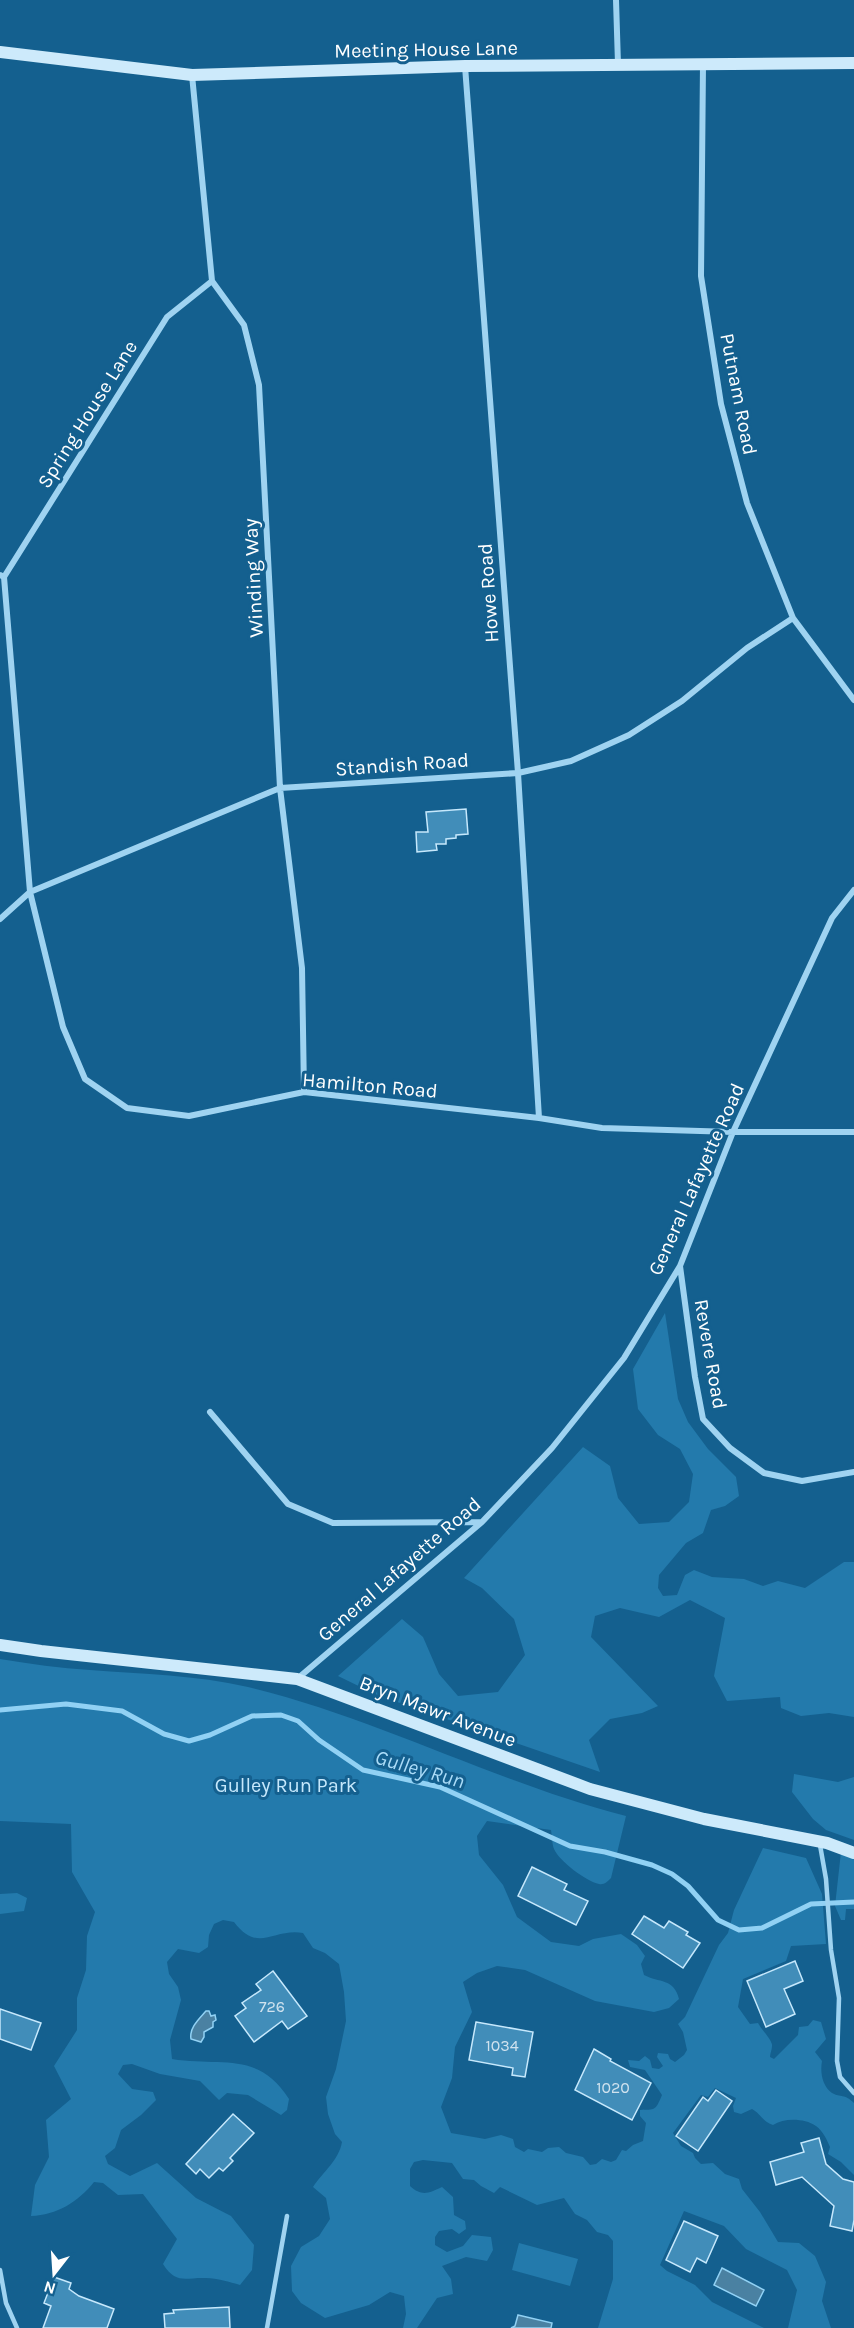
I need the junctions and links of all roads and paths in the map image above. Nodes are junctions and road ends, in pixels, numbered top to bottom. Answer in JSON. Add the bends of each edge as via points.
{"nodes":[{"id":1,"x":616,"y":0,"type":"edge"},
{"id":2,"x":0,"y":52,"type":"edge"},
{"id":3,"x":854,"y":63,"type":"edge"},
{"id":4,"x":618,"y":64,"type":"junction"},
{"id":5,"x":703,"y":64,"type":"junction"},
{"id":6,"x":465,"y":66,"type":"junction"},
{"id":7,"x":192,"y":75,"type":"junction"},
{"id":8,"x":212,"y":281,"type":"junction"},
{"id":9,"x":2,"y":576,"type":"edge"},
{"id":10,"x":793,"y":618,"type":"junction"},
{"id":11,"x":854,"y":700,"type":"edge"},
{"id":12,"x":518,"y":773,"type":"junction"},
{"id":13,"x":280,"y":788,"type":"junction"},
{"id":14,"x":854,"y":890,"type":"edge"},
{"id":15,"x":30,"y":892,"type":"junction"},
{"id":16,"x":0,"y":919,"type":"edge"},
{"id":17,"x":304,"y":1092,"type":"junction"},
{"id":18,"x":539,"y":1118,"type":"junction"},
{"id":19,"x":733,"y":1132,"type":"junction"},
{"id":20,"x":854,"y":1132,"type":"edge"},
{"id":21,"x":680,"y":1266,"type":"junction"},
{"id":22,"x":210,"y":1412,"type":"dead end"},
{"id":23,"x":854,"y":1472,"type":"edge"},
{"id":24,"x":482,"y":1522,"type":"junction"},
{"id":25,"x":0,"y":1645,"type":"edge"},
{"id":26,"x":297,"y":1678,"type":"junction"},
{"id":27,"x":820,"y":1842,"type":"junction"},
{"id":28,"x":854,"y":1853,"type":"edge"},
{"id":29,"x":854,"y":2093,"type":"edge"},
{"id":30,"x":287,"y":2216,"type":"dead end"},
{"id":31,"x":0,"y":2270,"type":"edge"},
{"id":32,"x":16,"y":2328,"type":"edge"},
{"id":33,"x":267,"y":2328,"type":"edge"}],
"edges":[{"from":1,"to":4,"type":"street"},
{"from":2,"to":7,"type":"street","name":"Meeting House Lane"},
{"from":3,"to":5,"type":"street","name":"Meeting House Lane"},
{"from":4,"to":5,"type":"street","name":"Meeting House Lane"},
{"from":4,"to":6,"type":"street","name":"Meeting House Lane"},
{"from":5,"to":10,"type":"street","name":"Putnam Road","via":[[701,276],[721,404],[747,503]]},
{"from":6,"to":7,"type":"street","name":"Meeting House Lane"},
{"from":6,"to":12,"type":"street","name":"Howe Road"},
{"from":7,"to":8,"type":"street"},
{"from":8,"to":9,"type":"street","name":"Spring House Lane","via":[[167,317]]},
{"from":8,"to":13,"type":"street","name":"Winding Way","via":[[244,325],[259,385]]},
{"from":9,"to":15,"type":"street","name":"Hamilton Road"},
{"from":10,"to":11,"type":"street","name":"Putnam Road"},
{"from":10,"to":12,"type":"street","name":"Standish Road","via":[[747,648],[682,701],[629,735],[571,761]]},
{"from":12,"to":13,"type":"street","name":"Standish Road"},
{"from":12,"to":18,"type":"street","name":"Howe Road"},
{"from":13,"to":15,"type":"street","name":"Standish Road"},
{"from":13,"to":17,"type":"street","name":"Winding Way","via":[[302,968]]},
{"from":14,"to":19,"type":"street","name":"General Lafayette Road","via":[[832,918]]},
{"from":15,"to":16,"type":"street","name":"Standish Road"},
{"from":15,"to":17,"type":"street","name":"Hamilton Road","via":[[63,1027],[85,1079],[127,1108],[189,1116]]},
{"from":17,"to":18,"type":"street","name":"Hamilton Road"},
{"from":18,"to":19,"type":"street","name":"Hamilton Road","via":[[602,1128]]},
{"from":19,"to":20,"type":"street","name":"Hamilton Road"},
{"from":19,"to":21,"type":"street","name":"General Lafayette Road"},
{"from":21,"to":23,"type":"street","name":"Revere Road","via":[[704,1419],[730,1448],[764,1473],[802,1481]]},
{"from":21,"to":24,"type":"street","name":"General Lafayette Road","via":[[624,1358],[552,1448]]},
{"from":22,"to":24,"type":"street","via":[[288,1504],[333,1523]]},
{"from":24,"to":26,"type":"street","name":"General Lafayette Road"},
{"from":25,"to":26,"type":"street","name":"Bryn Mawr Avenue"},
{"from":26,"to":27,"type":"street","name":"Bryn Mawr Avenue","via":[[590,1790],[704,1819]]},
{"from":27,"to":28,"type":"street","name":"Bryn Mawr Avenue"},
{"from":27,"to":29,"type":"lane","via":[[839,1998],[837,2061],[840,2078]]},
{"from":30,"to":33,"type":"lane"},
{"from":31,"to":32,"type":"lane"}]}
